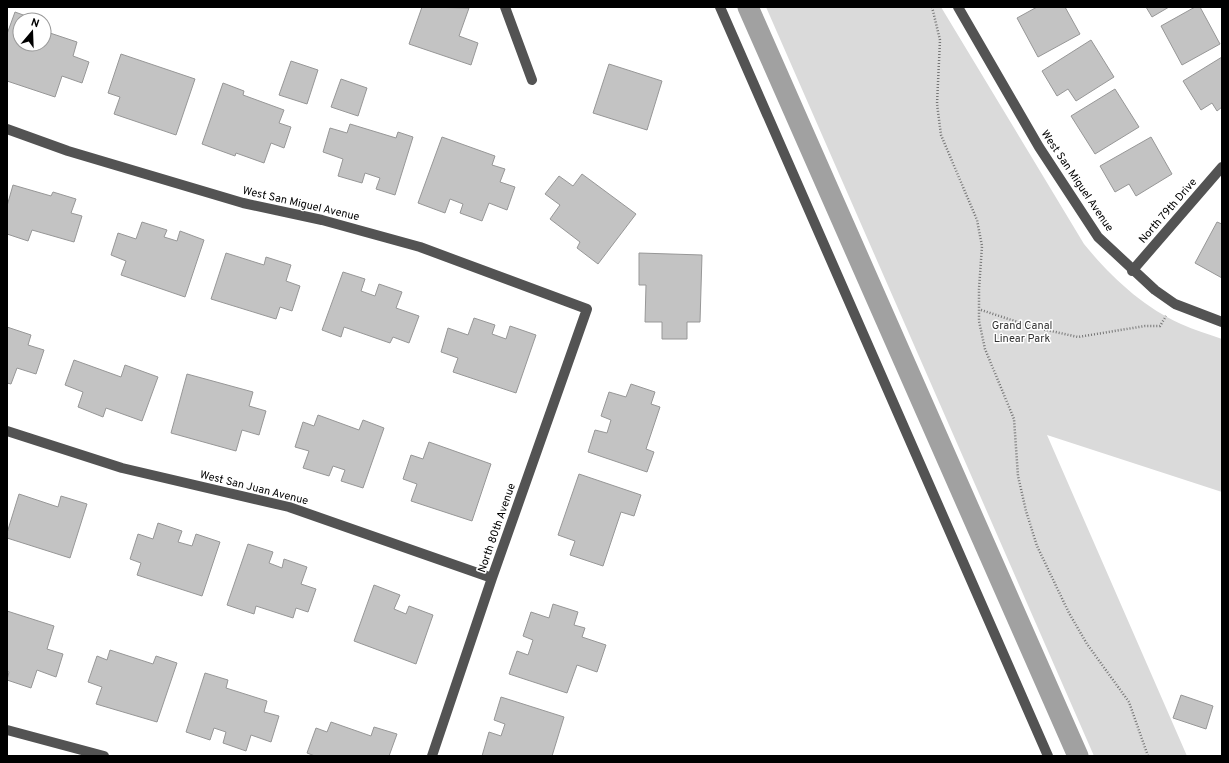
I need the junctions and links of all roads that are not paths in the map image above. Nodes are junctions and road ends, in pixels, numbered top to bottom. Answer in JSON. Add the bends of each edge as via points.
{"nodes":[{"id":1,"x":505,"y":7,"type":"edge"},
{"id":2,"x":720,"y":7,"type":"edge"},
{"id":3,"x":958,"y":7,"type":"edge"},
{"id":4,"x":532,"y":80,"type":"dead end"},
{"id":5,"x":7,"y":129,"type":"edge"},
{"id":6,"x":1222,"y":167,"type":"edge"},
{"id":7,"x":1132,"y":270,"type":"junction"},
{"id":8,"x":587,"y":310,"type":"joint"},
{"id":9,"x":1222,"y":322,"type":"edge"},
{"id":10,"x":7,"y":431,"type":"edge"},
{"id":11,"x":492,"y":578,"type":"junction"},
{"id":12,"x":7,"y":730,"type":"edge"},
{"id":13,"x":104,"y":756,"type":"edge"},
{"id":14,"x":432,"y":756,"type":"edge"},
{"id":15,"x":1048,"y":756,"type":"edge"}],
"edges":[{"from":1,"to":4,"type":"street"},
{"from":2,"to":15,"type":"street"},
{"from":3,"to":7,"type":"street","name":"West San Miguel Avenue","via":[[1039,147],[1094,231]]},
{"from":5,"to":8,"type":"street","name":"West San Miguel Avenue","via":[[68,151],[243,204],[322,220],[420,247]]},
{"from":6,"to":7,"type":"street","name":"North 79th Drive"},
{"from":7,"to":9,"type":"street","name":"West San Miguel Avenue","via":[[1175,304]]},
{"from":8,"to":11,"type":"street","name":"North 80th Avenue"},
{"from":10,"to":11,"type":"street","name":"West San Juan Avenue","via":[[122,468],[289,507]]},
{"from":11,"to":14,"type":"street","name":"North 80th Avenue"},
{"from":12,"to":13,"type":"street"}]}
